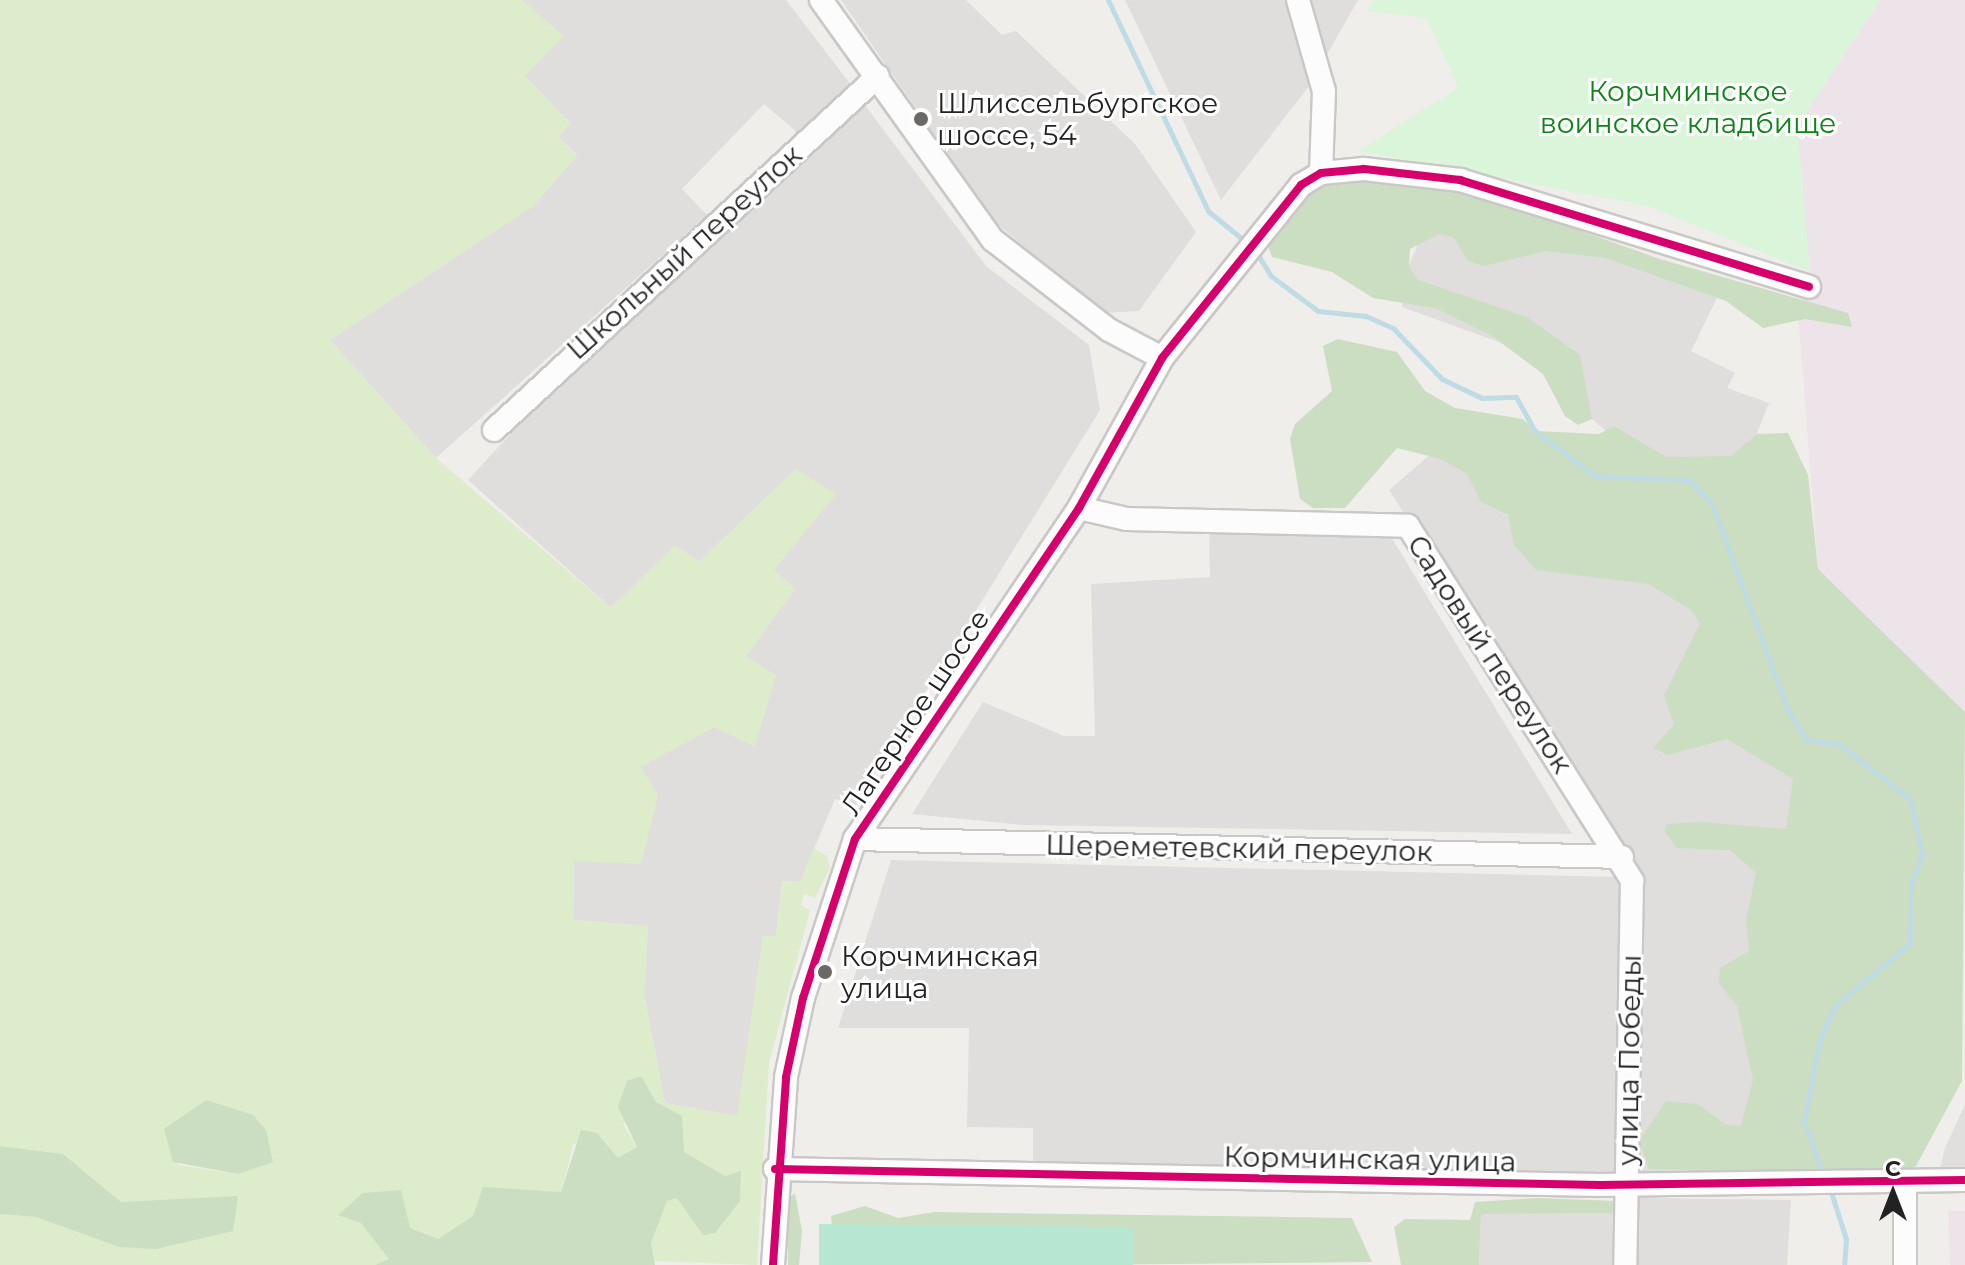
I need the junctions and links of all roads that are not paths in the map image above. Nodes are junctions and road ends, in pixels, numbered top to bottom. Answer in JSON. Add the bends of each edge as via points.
{"nodes":[{"id":1,"x":821,"y":0,"type":"edge"},
{"id":2,"x":1298,"y":0,"type":"edge"},
{"id":3,"x":878,"y":76,"type":"junction"},
{"id":4,"x":1321,"y":173,"type":"junction"},
{"id":5,"x":1809,"y":287,"type":"dead end"},
{"id":6,"x":1162,"y":358,"type":"junction"},
{"id":7,"x":494,"y":430,"type":"dead end"},
{"id":8,"x":1079,"y":508,"type":"junction"},
{"id":9,"x":855,"y":839,"type":"junction"},
{"id":10,"x":1622,"y":857,"type":"junction"},
{"id":11,"x":775,"y":1169,"type":"junction"},
{"id":12,"x":1965,"y":1180,"type":"edge"},
{"id":13,"x":1905,"y":1183,"type":"junction"},
{"id":14,"x":1627,"y":1184,"type":"junction"},
{"id":15,"x":773,"y":1265,"type":"edge"},
{"id":16,"x":1625,"y":1265,"type":"edge"},
{"id":17,"x":1905,"y":1265,"type":"edge"}],
"edges":[{"from":1,"to":3,"type":"street"},
{"from":2,"to":4,"type":"street","via":[[1324,91]]},
{"from":3,"to":6,"type":"street","via":[[993,240],[1109,330]]},
{"from":3,"to":7,"type":"street","name":"Школьный переулок"},
{"from":4,"to":5,"type":"street","via":[[1364,169],[1460,180]]},
{"from":4,"to":6,"type":"street","name":"Лагерное шоссе","via":[[1301,185]]},
{"from":6,"to":8,"type":"street","name":"Лагерное шоссе"},
{"from":8,"to":9,"type":"street","name":"Лагерное шоссе"},
{"from":8,"to":10,"type":"street","name":"Садовый переулок","via":[[1127,519],[1408,526]]},
{"from":9,"to":10,"type":"street","name":"Шереметевский переулок"},
{"from":9,"to":11,"type":"street","name":"Лагерное шоссе","via":[[803,998]]},
{"from":10,"to":14,"type":"street","name":"улица Победы","via":[[1632,881]]},
{"from":11,"to":14,"type":"street","name":"Кормчинская улица"},
{"from":11,"to":15,"type":"street","name":"Лагерное шоссе"},
{"from":12,"to":13,"type":"street","name":"Кормчинская улица"},
{"from":13,"to":14,"type":"street","name":"Кормчинская улица"},
{"from":13,"to":17,"type":"street"},
{"from":14,"to":16,"type":"street","name":"улица Победы"}]}
